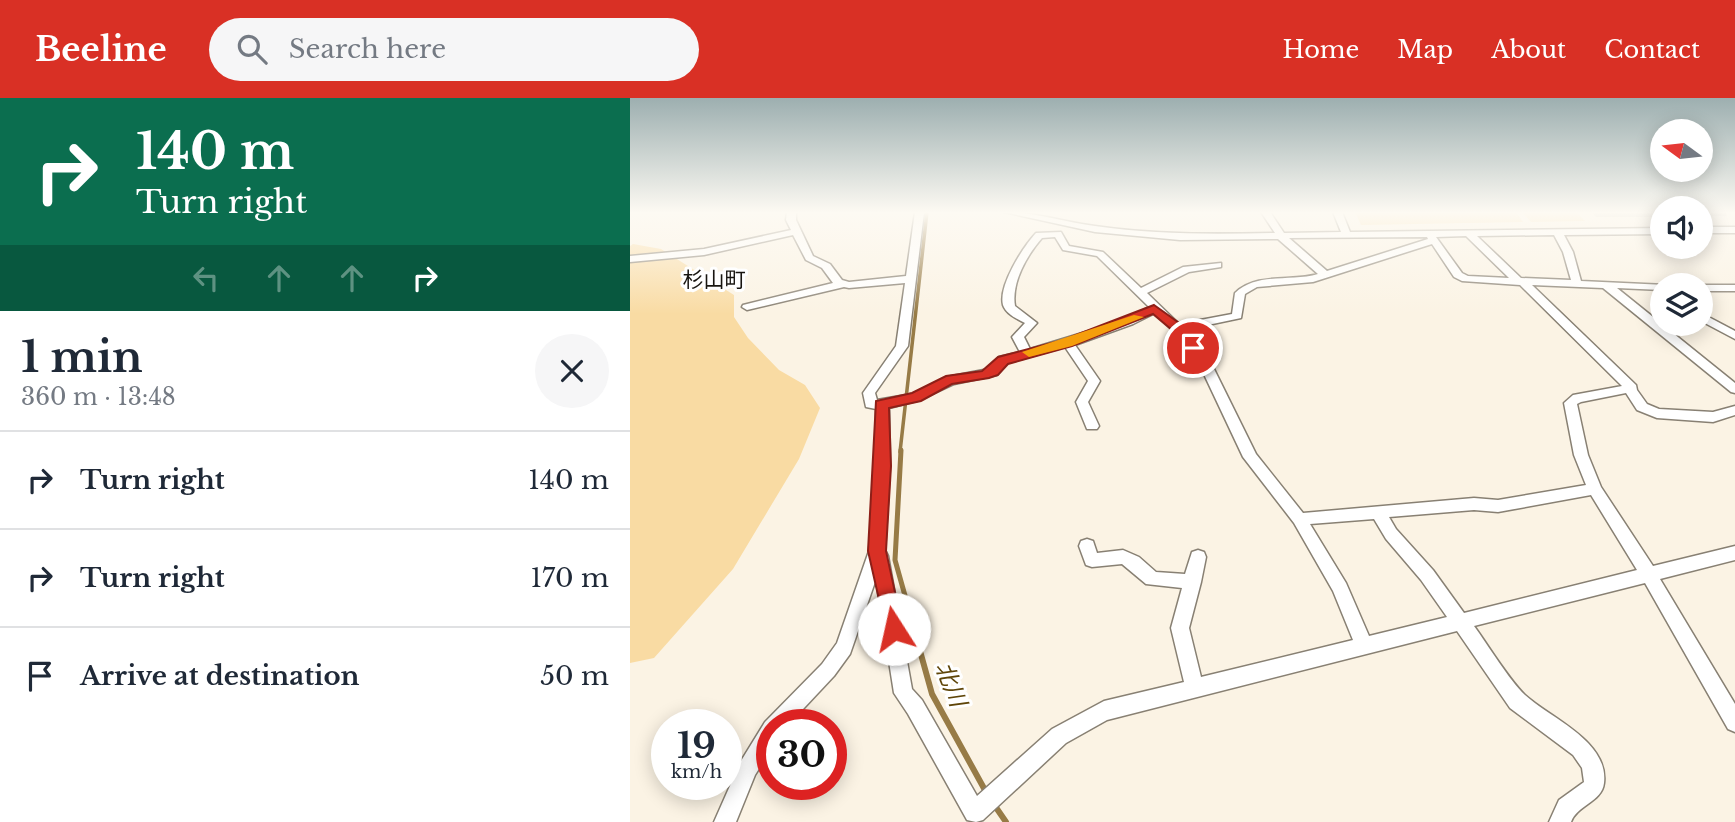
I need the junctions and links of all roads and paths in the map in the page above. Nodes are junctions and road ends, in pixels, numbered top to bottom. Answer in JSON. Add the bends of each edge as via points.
{"nodes":[{"id":1,"x":732,"y":246,"type":"edge"},
{"id":2,"x":804,"y":246,"type":"edge"},
{"id":3,"x":915,"y":246,"type":"edge"},
{"id":4,"x":1030,"y":246,"type":"edge"},
{"id":5,"x":1065,"y":246,"type":"edge"},
{"id":6,"x":1293,"y":246,"type":"edge"},
{"id":7,"x":1410,"y":246,"type":"edge"},
{"id":8,"x":1438,"y":246,"type":"edge"},
{"id":9,"x":1482,"y":246,"type":"edge"},
{"id":10,"x":1565,"y":246,"type":"edge"},
{"id":11,"x":630,"y":259,"type":"edge"},
{"id":12,"x":1217,"y":265,"type":"dead end"},
{"id":13,"x":1326,"y":275,"type":"junction"},
{"id":14,"x":911,"y":279,"type":"junction"},
{"id":15,"x":1521,"y":282,"type":"junction"},
{"id":16,"x":1577,"y":283,"type":"junction"},
{"id":17,"x":842,"y":284,"type":"junction"},
{"id":18,"x":1605,"y":284,"type":"junction"},
{"id":19,"x":1647,"y":286,"type":"junction"},
{"id":20,"x":1650,"y":286,"type":"edge"},
{"id":21,"x":1650,"y":288,"type":"edge"},
{"id":22,"x":1713,"y":288,"type":"edge"},
{"id":23,"x":1735,"y":288,"type":"edge"},
{"id":24,"x":1139,"y":293,"type":"junction"},
{"id":25,"x":747,"y":307,"type":"dead end"},
{"id":26,"x":1154,"y":309,"type":"junction"},
{"id":27,"x":1713,"y":323,"type":"edge"},
{"id":28,"x":1177,"y":328,"type":"junction"},
{"id":29,"x":1735,"y":336,"type":"edge"},
{"id":30,"x":1068,"y":343,"type":"junction"},
{"id":31,"x":1026,"y":353,"type":"junction"},
{"id":32,"x":1735,"y":388,"type":"edge"},
{"id":33,"x":1631,"y":391,"type":"junction"},
{"id":34,"x":889,"y":402,"type":"junction"},
{"id":35,"x":1735,"y":410,"type":"edge"},
{"id":36,"x":1092,"y":426,"type":"dead end"},
{"id":37,"x":1595,"y":489,"type":"junction"},
{"id":38,"x":1378,"y":512,"type":"junction"},
{"id":39,"x":1299,"y":519,"type":"junction"},
{"id":40,"x":1087,"y":546,"type":"dead end"},
{"id":41,"x":877,"y":551,"type":"junction"},
{"id":42,"x":1735,"y":553,"type":"edge"},
{"id":43,"x":1198,"y":557,"type":"dead end"},
{"id":44,"x":1648,"y":573,"type":"junction"},
{"id":45,"x":1193,"y":582,"type":"junction"},
{"id":46,"x":1461,"y":622,"type":"junction"},
{"id":47,"x":1364,"y":646,"type":"junction"},
{"id":48,"x":1195,"y":689,"type":"junction"},
{"id":49,"x":790,"y":709,"type":"edge"},
{"id":50,"x":1735,"y":722,"type":"edge"},
{"id":51,"x":756,"y":755,"type":"edge"},
{"id":52,"x":725,"y":822,"type":"edge"},
{"id":53,"x":1560,"y":822,"type":"edge"}],
"edges":[{"from":1,"to":11,"type":"street"},
{"from":2,"to":17,"type":"street","via":[[809,258]]},
{"from":3,"to":14,"type":"street"},
{"from":4,"to":31,"type":"street","via":[[1016,274],[1009,304],[1031,323],[1018,337]]},
{"from":5,"to":24,"type":"street","via":[[1100,254]]},
{"from":6,"to":13,"type":"street"},
{"from":7,"to":13,"type":"street"},
{"from":8,"to":15,"type":"street","via":[[1462,277]]},
{"from":9,"to":15,"type":"street"},
{"from":10,"to":16,"type":"street"},
{"from":12,"to":24,"type":"street","via":[[1180,271]]},
{"from":13,"to":28,"type":"street","via":[[1254,284],[1240,293],[1237,316]]},
{"from":14,"to":17,"type":"street"},
{"from":14,"to":34,"type":"street","via":[[902,346],[869,394],[871,404]]},
{"from":15,"to":16,"type":"street"},
{"from":15,"to":33,"type":"street","via":[[1631,386]]},
{"from":16,"to":18,"type":"street"},
{"from":17,"to":25,"type":"street"},
{"from":18,"to":19,"type":"street"},
{"from":18,"to":32,"type":"street"},
{"from":19,"to":20,"type":"street"},
{"from":19,"to":21,"type":"street"},
{"from":22,"to":23,"type":"street"},
{"from":24,"to":26,"type":"street"},
{"from":26,"to":28,"type":"street"},
{"from":26,"to":30,"type":"street"},
{"from":27,"to":29,"type":"street"},
{"from":28,"to":39,"type":"street","via":[[1219,386],[1260,474]]},
{"from":30,"to":31,"type":"street"},
{"from":30,"to":36,"type":"street","via":[[1094,381],[1082,402]]},
{"from":31,"to":34,"type":"street","via":[[1003,360],[993,372],[951,380],[912,398]]},
{"from":33,"to":35,"type":"street","via":[[1642,407],[1657,413],[1713,417]]},
{"from":33,"to":37,"type":"street","via":[[1577,398],[1570,404],[1581,455]]},
{"from":34,"to":41,"type":"street"},
{"from":37,"to":38,"type":"street","via":[[1498,506]]},
{"from":37,"to":44,"type":"street"},
{"from":38,"to":39,"type":"street"},
{"from":38,"to":46,"type":"street"},
{"from":39,"to":47,"type":"street","via":[[1340,588]]},
{"from":40,"to":45,"type":"street","via":[[1092,560],[1123,557],[1152,579]]},
{"from":41,"to":48,"type":"street","via":[[903,693],[975,812],[1079,723],[1104,711]]},
{"from":41,"to":49,"type":"street","via":[[844,648]]},
{"from":42,"to":44,"type":"street"},
{"from":43,"to":45,"type":"street"},
{"from":44,"to":46,"type":"street"},
{"from":44,"to":50,"type":"street"},
{"from":45,"to":48,"type":"street","via":[[1180,638]]},
{"from":46,"to":47,"type":"street"},
{"from":46,"to":53,"type":"street","via":[[1517,701],[1580,748],[1592,765],[1591,789],[1566,807]]},
{"from":47,"to":48,"type":"street"},
{"from":51,"to":52,"type":"street"}]}
